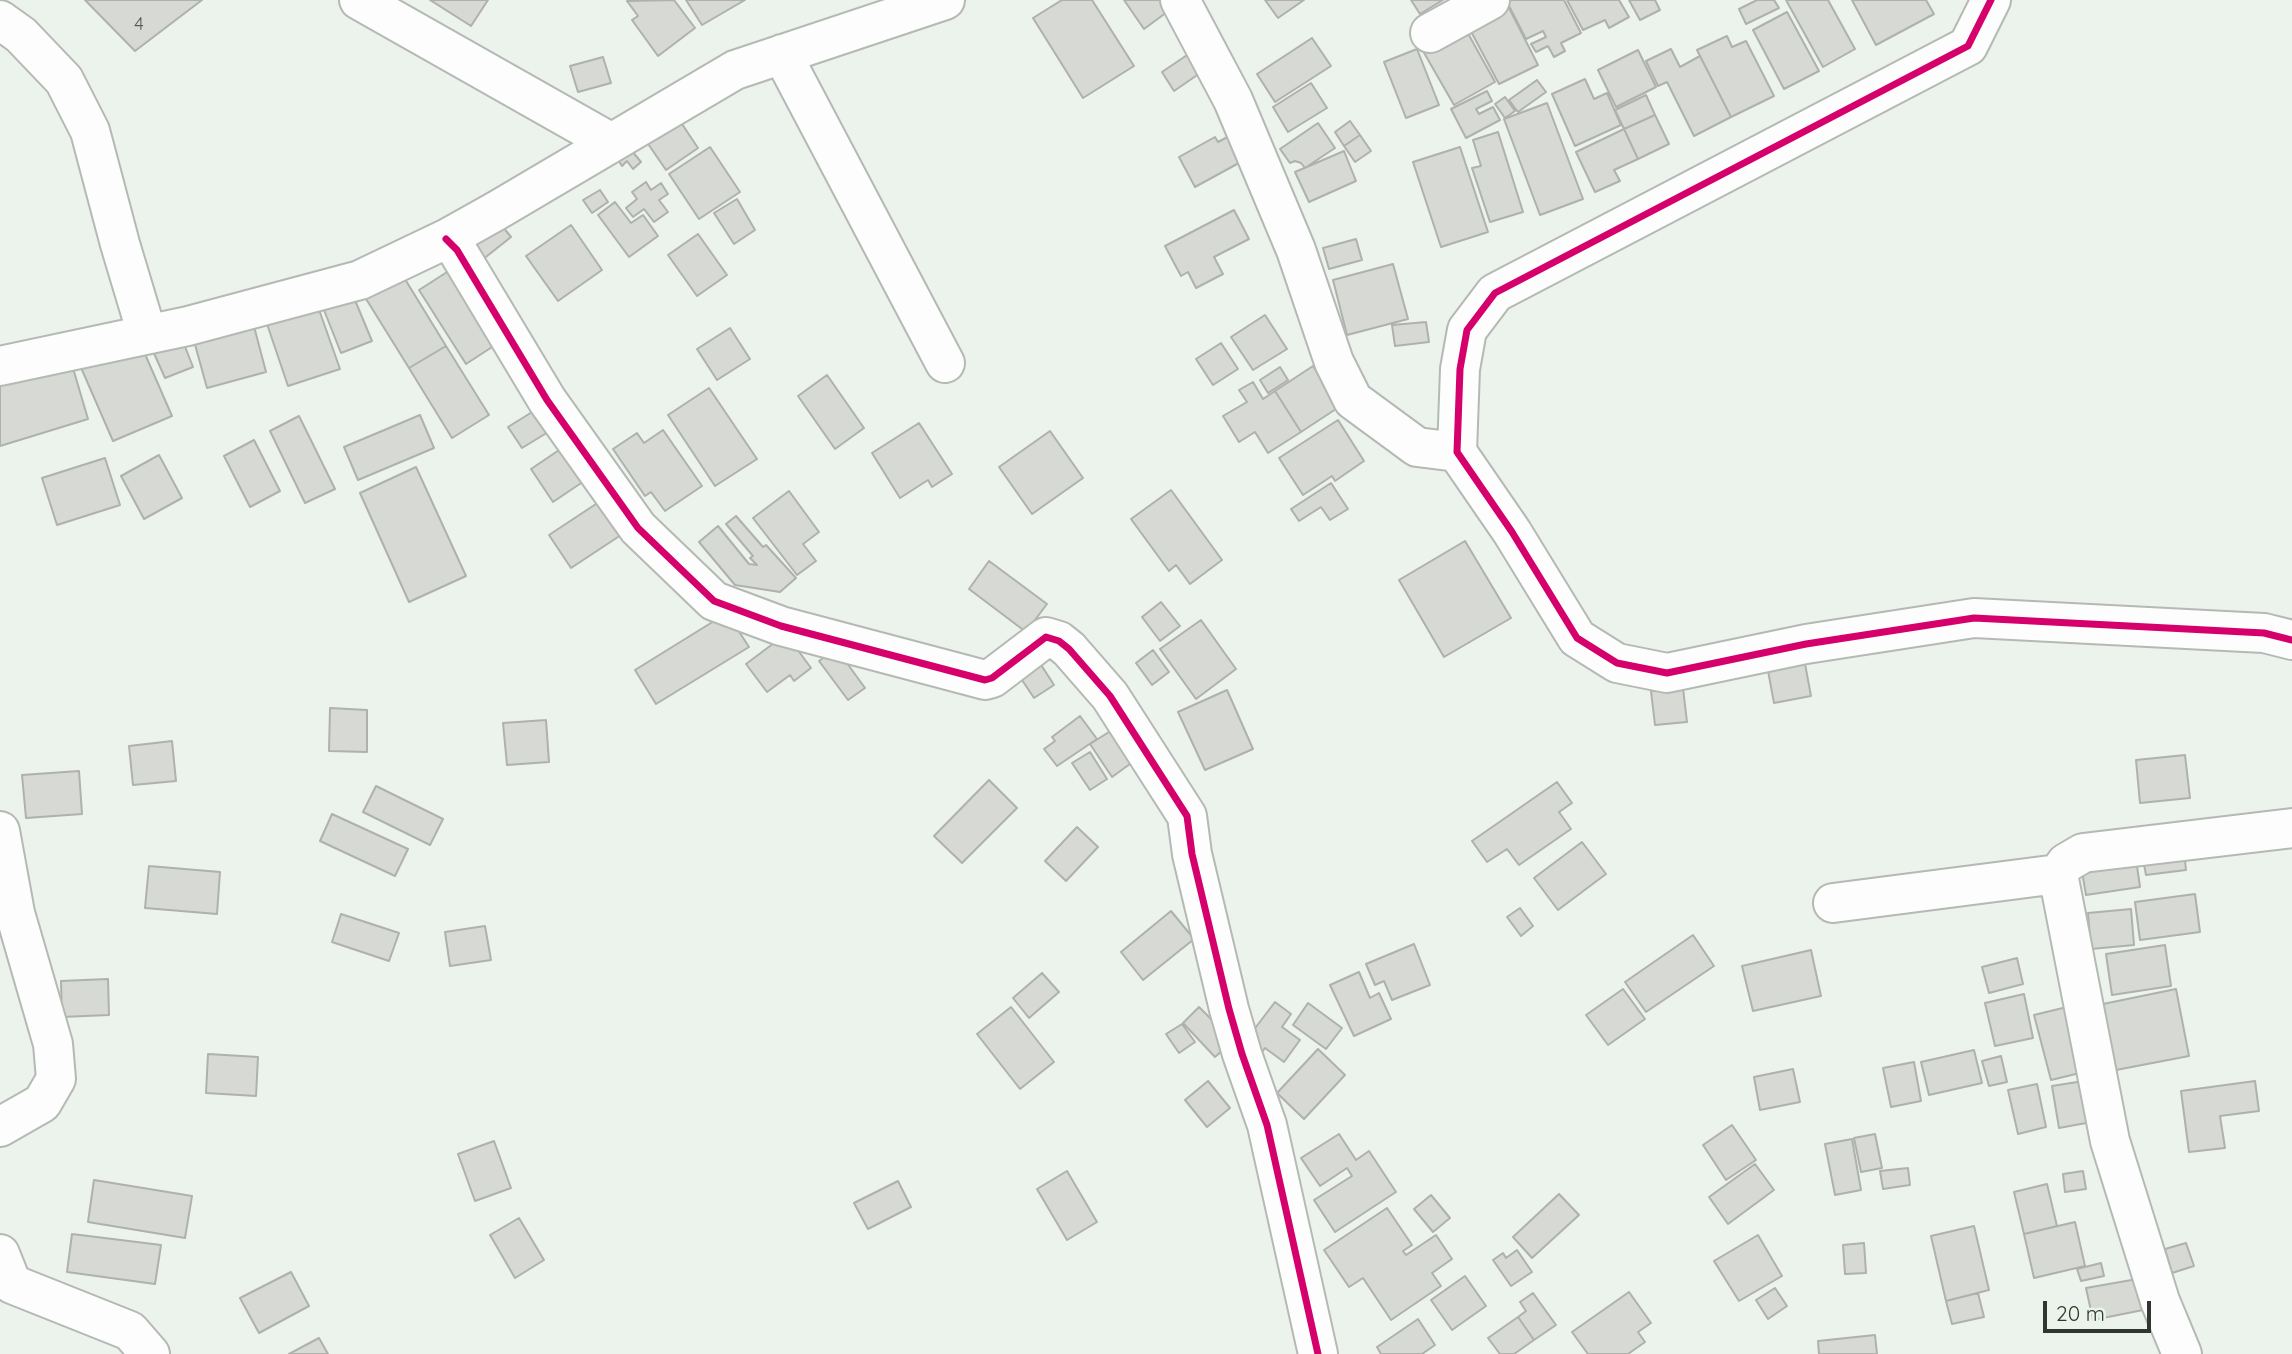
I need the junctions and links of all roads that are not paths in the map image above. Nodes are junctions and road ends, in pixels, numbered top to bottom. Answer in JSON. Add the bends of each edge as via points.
{"nodes":[{"id":1,"x":359,"y":0,"type":"edge"},
{"id":2,"x":945,"y":0,"type":"edge"},
{"id":3,"x":1180,"y":0,"type":"edge"},
{"id":4,"x":1490,"y":0,"type":"edge"},
{"id":5,"x":1991,"y":0,"type":"edge"},
{"id":6,"x":0,"y":20,"type":"edge"},
{"id":7,"x":1430,"y":33,"type":"dead end"},
{"id":8,"x":782,"y":54,"type":"junction"},
{"id":9,"x":610,"y":142,"type":"junction"},
{"id":10,"x":446,"y":239,"type":"junction"},
{"id":11,"x":147,"y":334,"type":"junction"},
{"id":12,"x":945,"y":363,"type":"dead end"},
{"id":13,"x":0,"y":366,"type":"edge"},
{"id":14,"x":1457,"y":452,"type":"junction"},
{"id":15,"x":2292,"y":640,"type":"edge"},
{"id":16,"x":2292,"y":828,"type":"edge"},
{"id":17,"x":0,"y":831,"type":"edge"},
{"id":18,"x":2058,"y":874,"type":"junction"},
{"id":19,"x":1833,"y":903,"type":"dead end"},
{"id":20,"x":0,"y":1127,"type":"edge"},
{"id":21,"x":0,"y":1254,"type":"edge"},
{"id":22,"x":150,"y":1354,"type":"edge"},
{"id":23,"x":1318,"y":1354,"type":"edge"},
{"id":24,"x":2182,"y":1354,"type":"edge"}],
"edges":[{"from":1,"to":9,"type":"street"},
{"from":2,"to":8,"type":"street"},
{"from":3,"to":14,"type":"street","via":[[1233,100],[1296,250],[1334,362],[1353,400],[1417,447]]},
{"from":4,"to":7,"type":"street"},
{"from":5,"to":14,"type":"street","via":[[1968,47],[1495,293],[1467,330],[1460,369]]},
{"from":6,"to":11,"type":"street","via":[[64,80],[90,131]]},
{"from":8,"to":9,"type":"street","via":[[736,70]]},
{"from":8,"to":12,"type":"street"},
{"from":9,"to":10,"type":"street"},
{"from":10,"to":11,"type":"street","via":[[360,280]]},
{"from":10,"to":23,"type":"street","via":[[547,400],[638,528],[714,601],[781,626],[985,680],[1046,637],[1059,640],[1110,696],[1187,816],[1229,1009],[1267,1125]]},
{"from":11,"to":13,"type":"street"},
{"from":14,"to":15,"type":"street","via":[[1577,638],[1617,663],[1667,673],[1974,618],[2264,633]]},
{"from":16,"to":18,"type":"street","via":[[2083,853]]},
{"from":17,"to":20,"type":"street","via":[[15,913],[54,1044],[56,1079],[42,1103]]},
{"from":18,"to":19,"type":"street"},
{"from":18,"to":24,"type":"street","via":[[2110,1141],[2160,1301]]},
{"from":21,"to":22,"type":"street","via":[[12,1284],[130,1331]]}]}
